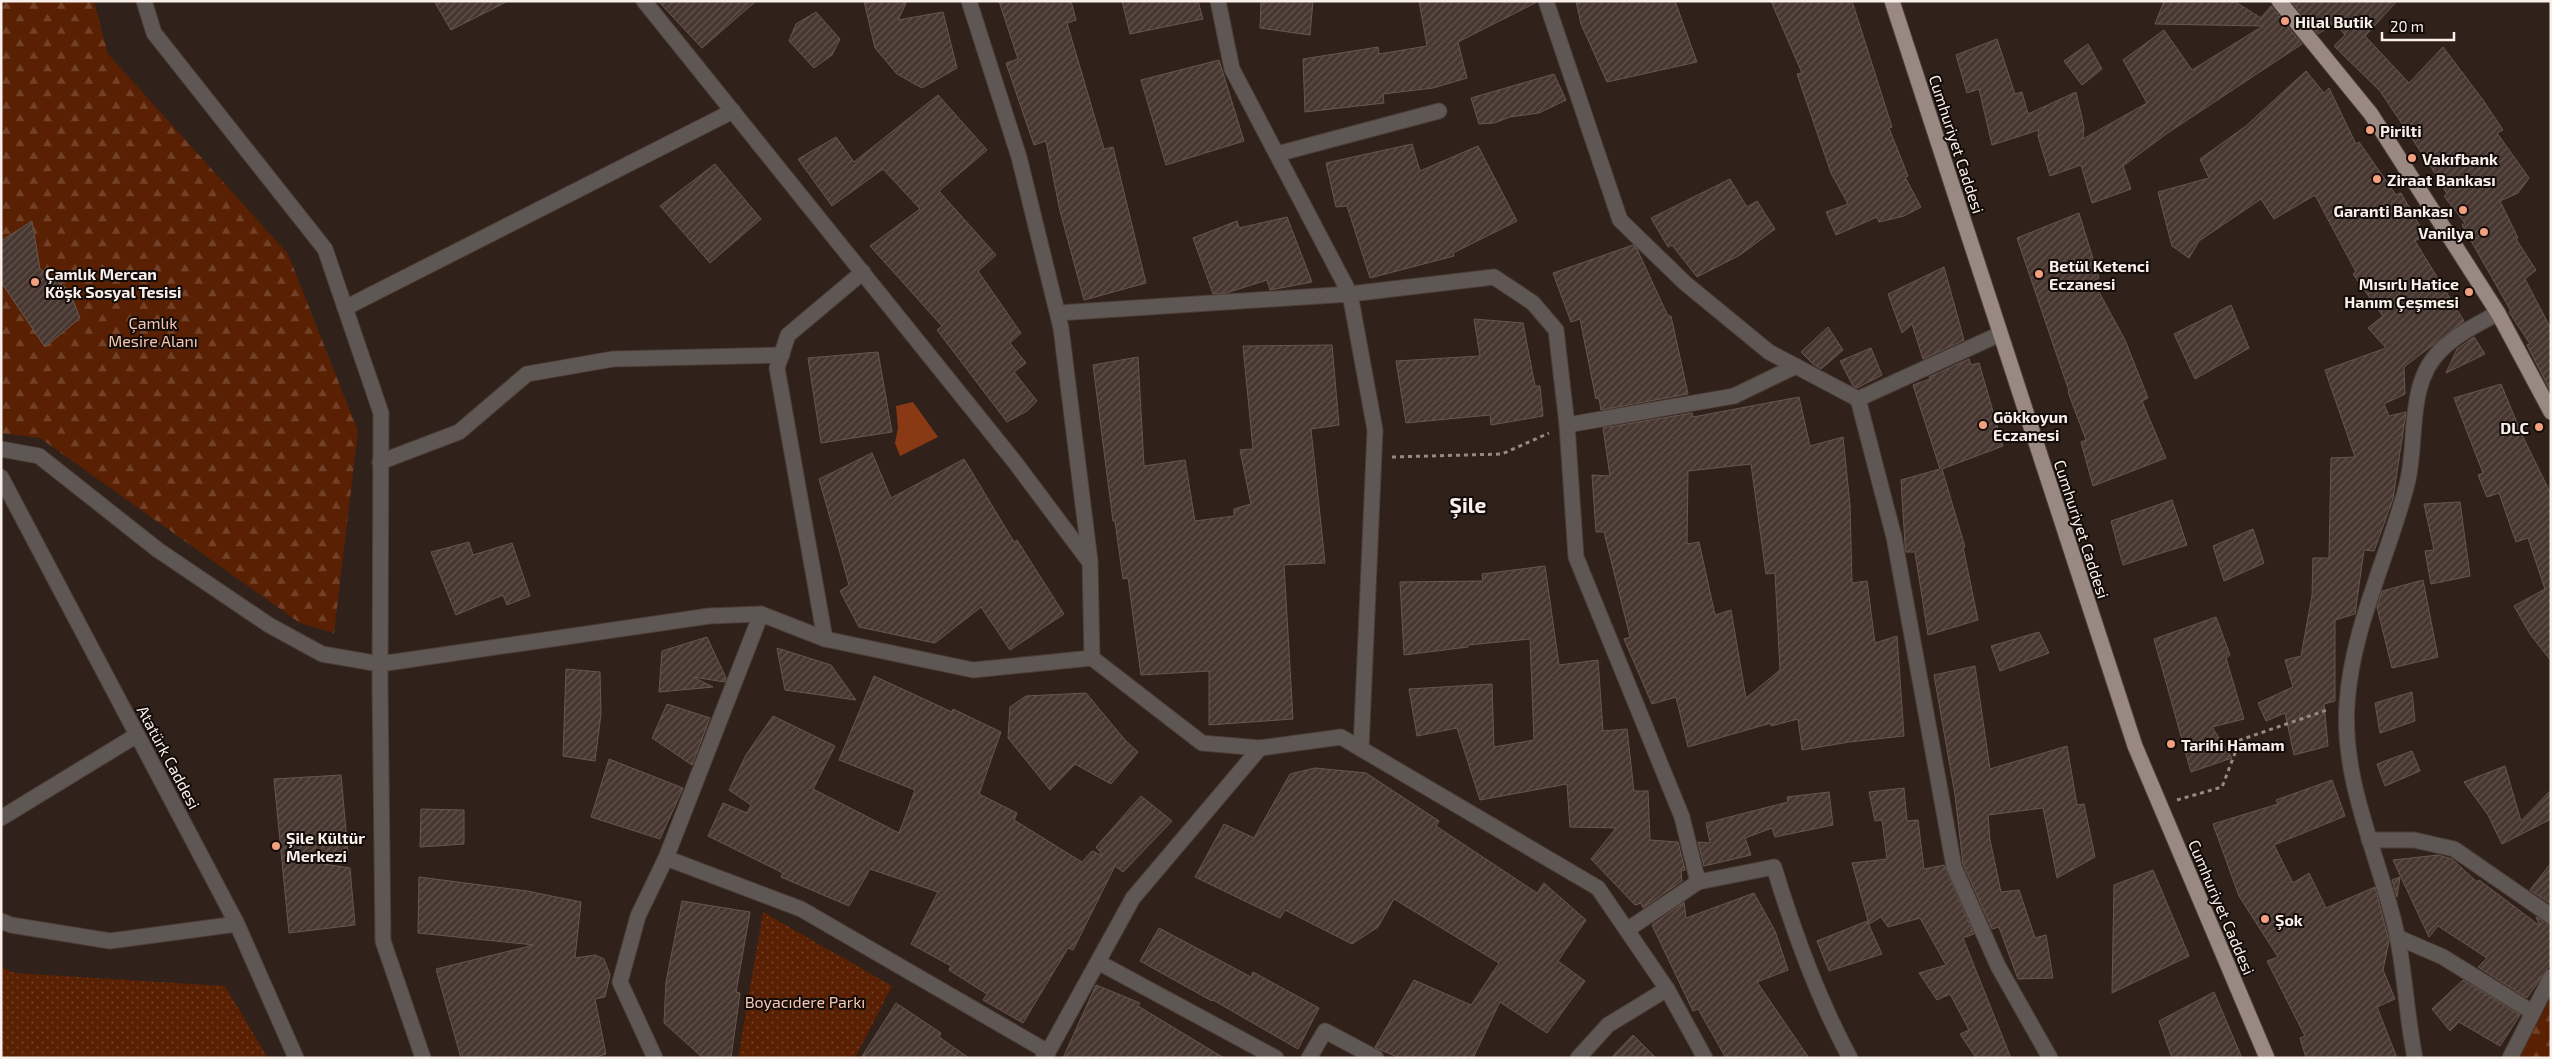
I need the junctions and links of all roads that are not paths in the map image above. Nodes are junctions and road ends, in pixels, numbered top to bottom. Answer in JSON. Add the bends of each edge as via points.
{"nodes":[{"id":1,"x":144,"y":1,"type":"edge"},
{"id":2,"x":644,"y":1,"type":"edge"},
{"id":3,"x":968,"y":1,"type":"edge"},
{"id":4,"x":1218,"y":1,"type":"edge"},
{"id":5,"x":1546,"y":1,"type":"edge"},
{"id":6,"x":1892,"y":1,"type":"edge"},
{"id":7,"x":2279,"y":1,"type":"edge"},
{"id":8,"x":1439,"y":111,"type":"dead end"},
{"id":9,"x":733,"y":112,"type":"junction"},
{"id":10,"x":1277,"y":154,"type":"junction"},
{"id":11,"x":862,"y":272,"type":"junction"},
{"id":12,"x":1350,"y":294,"type":"junction"},
{"id":13,"x":345,"y":308,"type":"junction"},
{"id":14,"x":2498,"y":312,"type":"junction"},
{"id":15,"x":1058,"y":313,"type":"junction"},
{"id":16,"x":2000,"y":334,"type":"junction"},
{"id":17,"x":782,"y":355,"type":"junction"},
{"id":18,"x":1796,"y":366,"type":"junction"},
{"id":19,"x":1858,"y":399,"type":"junction"},
{"id":20,"x":2551,"y":412,"type":"edge"},
{"id":21,"x":1567,"y":425,"type":"junction"},
{"id":22,"x":1,"y":449,"type":"edge"},
{"id":23,"x":380,"y":462,"type":"junction"},
{"id":24,"x":1,"y":477,"type":"edge"},
{"id":25,"x":1090,"y":561,"type":"junction"},
{"id":26,"x":760,"y":614,"type":"junction"},
{"id":27,"x":825,"y":639,"type":"junction"},
{"id":28,"x":1092,"y":658,"type":"junction"},
{"id":29,"x":380,"y":664,"type":"junction"},
{"id":30,"x":137,"y":735,"type":"junction"},
{"id":31,"x":1260,"y":748,"type":"junction"},
{"id":32,"x":1361,"y":749,"type":"junction"},
{"id":33,"x":1,"y":818,"type":"edge"},
{"id":34,"x":2369,"y":840,"type":"junction"},
{"id":35,"x":666,"y":858,"type":"junction"},
{"id":36,"x":1698,"y":882,"type":"junction"},
{"id":37,"x":2551,"y":916,"type":"edge"},
{"id":38,"x":1,"y":921,"type":"edge"},
{"id":39,"x":237,"y":924,"type":"junction"},
{"id":40,"x":1627,"y":930,"type":"junction"},
{"id":41,"x":2397,"y":937,"type":"junction"},
{"id":42,"x":1098,"y":962,"type":"junction"},
{"id":43,"x":2551,"y":977,"type":"edge"},
{"id":44,"x":1667,"y":989,"type":"junction"},
{"id":45,"x":2532,"y":1012,"type":"junction"},
{"id":46,"x":1045,"y":1055,"type":"edge"},
{"id":47,"x":657,"y":1056,"type":"edge"},
{"id":48,"x":296,"y":1058,"type":"edge"},
{"id":49,"x":423,"y":1058,"type":"edge"},
{"id":50,"x":1276,"y":1058,"type":"edge"},
{"id":51,"x":1308,"y":1058,"type":"edge"},
{"id":52,"x":1376,"y":1058,"type":"edge"},
{"id":53,"x":1578,"y":1058,"type":"edge"},
{"id":54,"x":1705,"y":1058,"type":"edge"},
{"id":55,"x":1850,"y":1058,"type":"edge"},
{"id":56,"x":2050,"y":1058,"type":"edge"},
{"id":57,"x":2267,"y":1058,"type":"edge"},
{"id":58,"x":2415,"y":1058,"type":"edge"},
{"id":59,"x":2510,"y":1058,"type":"edge"}],
"edges":[{"from":1,"to":13,"type":"street","via":[[154,33],[325,249]]},
{"from":2,"to":9,"type":"street"},
{"from":3,"to":15,"type":"street","via":[[1019,157]]},
{"from":4,"to":10,"type":"street","via":[[1232,70]]},
{"from":5,"to":18,"type":"street","via":[[1620,220],[1686,283],[1754,340]]},
{"from":6,"to":16,"type":"main road","name":"Cumhuriyet Caddesi"},
{"from":7,"to":14,"type":"main road","via":[[2371,114]]},
{"from":8,"to":10,"type":"street"},
{"from":9,"to":11,"type":"street"},
{"from":9,"to":13,"type":"street"},
{"from":10,"to":12,"type":"street"},
{"from":11,"to":17,"type":"street","via":[[788,335]]},
{"from":11,"to":25,"type":"street","via":[[1008,453]]},
{"from":12,"to":15,"type":"street"},
{"from":12,"to":21,"type":"street","via":[[1494,277],[1534,303],[1556,330]]},
{"from":12,"to":32,"type":"street","via":[[1375,430]]},
{"from":13,"to":23,"type":"street","via":[[381,413]]},
{"from":14,"to":20,"type":"main road"},
{"from":14,"to":34,"type":"street","via":[[2439,351],[2425,372],[2417,401],[2408,481],[2359,628],[2347,704],[2347,742]]},
{"from":15,"to":25,"type":"street"},
{"from":16,"to":19,"type":"street"},
{"from":16,"to":57,"type":"main road","name":"Cumhuriyet Caddesi","via":[[2135,746]]},
{"from":17,"to":23,"type":"street","via":[[613,359],[527,374],[459,432]]},
{"from":17,"to":27,"type":"street","via":[[777,368]]},
{"from":18,"to":19,"type":"street"},
{"from":18,"to":21,"type":"street","via":[[1734,396]]},
{"from":19,"to":56,"type":"street","via":[[1894,537],[1954,867],[1998,966]]},
{"from":21,"to":36,"type":"street","via":[[1576,557],[1682,817]]},
{"from":22,"to":29,"type":"street","via":[[39,456],[158,550],[269,625],[322,654]]},
{"from":23,"to":29,"type":"street"},
{"from":24,"to":30,"type":"street","name":"Atatürk Caddesi"},
{"from":25,"to":28,"type":"street"},
{"from":26,"to":27,"type":"street"},
{"from":26,"to":29,"type":"street","via":[[709,616]]},
{"from":26,"to":35,"type":"street"},
{"from":27,"to":28,"type":"street","via":[[973,670]]},
{"from":28,"to":31,"type":"street","via":[[1202,743]]},
{"from":29,"to":49,"type":"street","via":[[383,941]]},
{"from":30,"to":33,"type":"street"},
{"from":30,"to":39,"type":"street","name":"Atatürk Caddesi"},
{"from":31,"to":32,"type":"street","via":[[1342,737]]},
{"from":31,"to":42,"type":"street","via":[[1133,898]]},
{"from":32,"to":40,"type":"street","via":[[1598,888]]},
{"from":34,"to":37,"type":"street","via":[[2414,840],[2454,849]]},
{"from":34,"to":41,"type":"street"},
{"from":35,"to":46,"type":"street","via":[[801,909]]},
{"from":35,"to":47,"type":"street","via":[[638,916],[620,982]]},
{"from":36,"to":40,"type":"street"},
{"from":36,"to":55,"type":"street","via":[[1774,867],[1791,924],[1813,980]]},
{"from":38,"to":39,"type":"street","via":[[110,941]]},
{"from":39,"to":48,"type":"street","name":"Atatürk Caddesi"},
{"from":40,"to":44,"type":"street"},
{"from":41,"to":45,"type":"street","via":[[2443,957]]},
{"from":41,"to":58,"type":"street"},
{"from":42,"to":46,"type":"street"},
{"from":42,"to":50,"type":"street"},
{"from":43,"to":45,"type":"street"},
{"from":44,"to":53,"type":"street","via":[[1608,1025]]},
{"from":44,"to":54,"type":"street"},
{"from":45,"to":59,"type":"street"},
{"from":51,"to":52,"type":"street","via":[[1325,1031]]}]}
